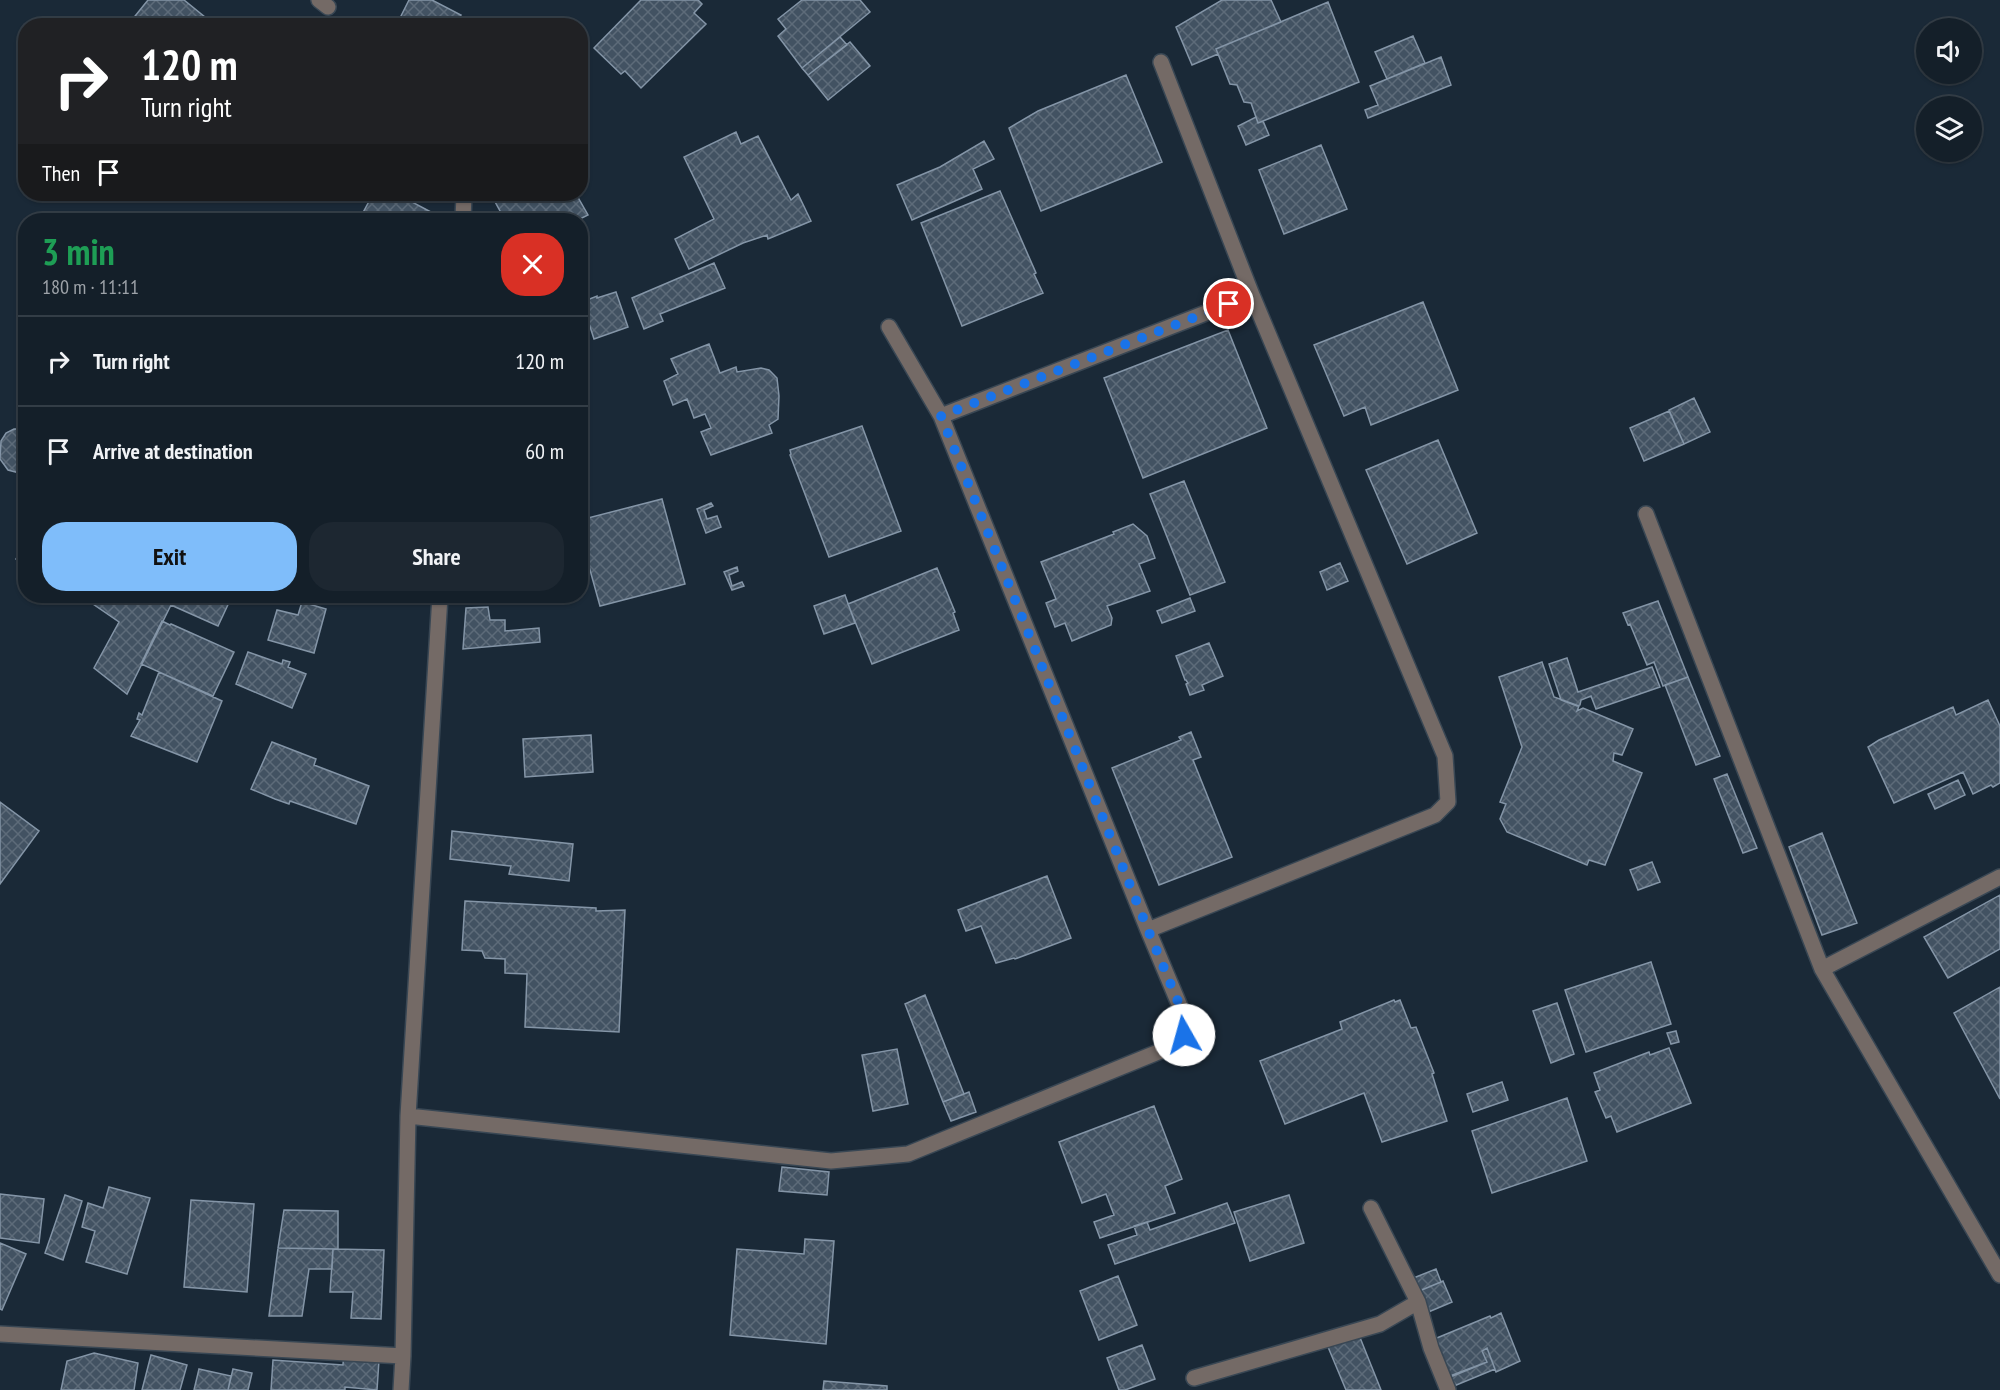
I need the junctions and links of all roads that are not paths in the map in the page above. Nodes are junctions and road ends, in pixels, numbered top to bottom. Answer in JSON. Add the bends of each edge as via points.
{"nodes":[{"id":1,"x":1161,"y":62,"type":"dead end"},
{"id":2,"x":1252,"y":295,"type":"junction"},
{"id":3,"x":889,"y":327,"type":"dead end"},
{"id":4,"x":941,"y":416,"type":"junction"},
{"id":5,"x":1646,"y":514,"type":"dead end"},
{"id":6,"x":440,"y":603,"type":"edge"},
{"id":7,"x":2000,"y":877,"type":"edge"},
{"id":8,"x":1148,"y":930,"type":"junction"},
{"id":9,"x":1822,"y":969,"type":"junction"},
{"id":10,"x":408,"y":1116,"type":"junction"},
{"id":11,"x":1371,"y":1208,"type":"dead end"},
{"id":12,"x":2000,"y":1275,"type":"edge"},
{"id":13,"x":1418,"y":1302,"type":"junction"},
{"id":14,"x":0,"y":1334,"type":"edge"},
{"id":15,"x":403,"y":1356,"type":"junction"},
{"id":16,"x":1194,"y":1378,"type":"dead end"},
{"id":17,"x":401,"y":1390,"type":"edge"},
{"id":18,"x":1448,"y":1390,"type":"edge"}],
"edges":[{"from":1,"to":2,"type":"street"},
{"from":2,"to":4,"type":"street"},
{"from":2,"to":8,"type":"street","via":[[1445,756],[1448,802],[1435,815]]},
{"from":3,"to":4,"type":"street"},
{"from":4,"to":8,"type":"street"},
{"from":5,"to":9,"type":"street"},
{"from":6,"to":10,"type":"street"},
{"from":7,"to":9,"type":"street"},
{"from":8,"to":10,"type":"street","via":[[1184,1016],[1184,1035],[1173,1046],[908,1154],[831,1161]]},
{"from":9,"to":12,"type":"street"},
{"from":10,"to":15,"type":"street"},
{"from":11,"to":13,"type":"street"},
{"from":13,"to":16,"type":"street","via":[[1380,1324]]},
{"from":13,"to":18,"type":"street"},
{"from":14,"to":15,"type":"street"},
{"from":15,"to":17,"type":"street"}]}
